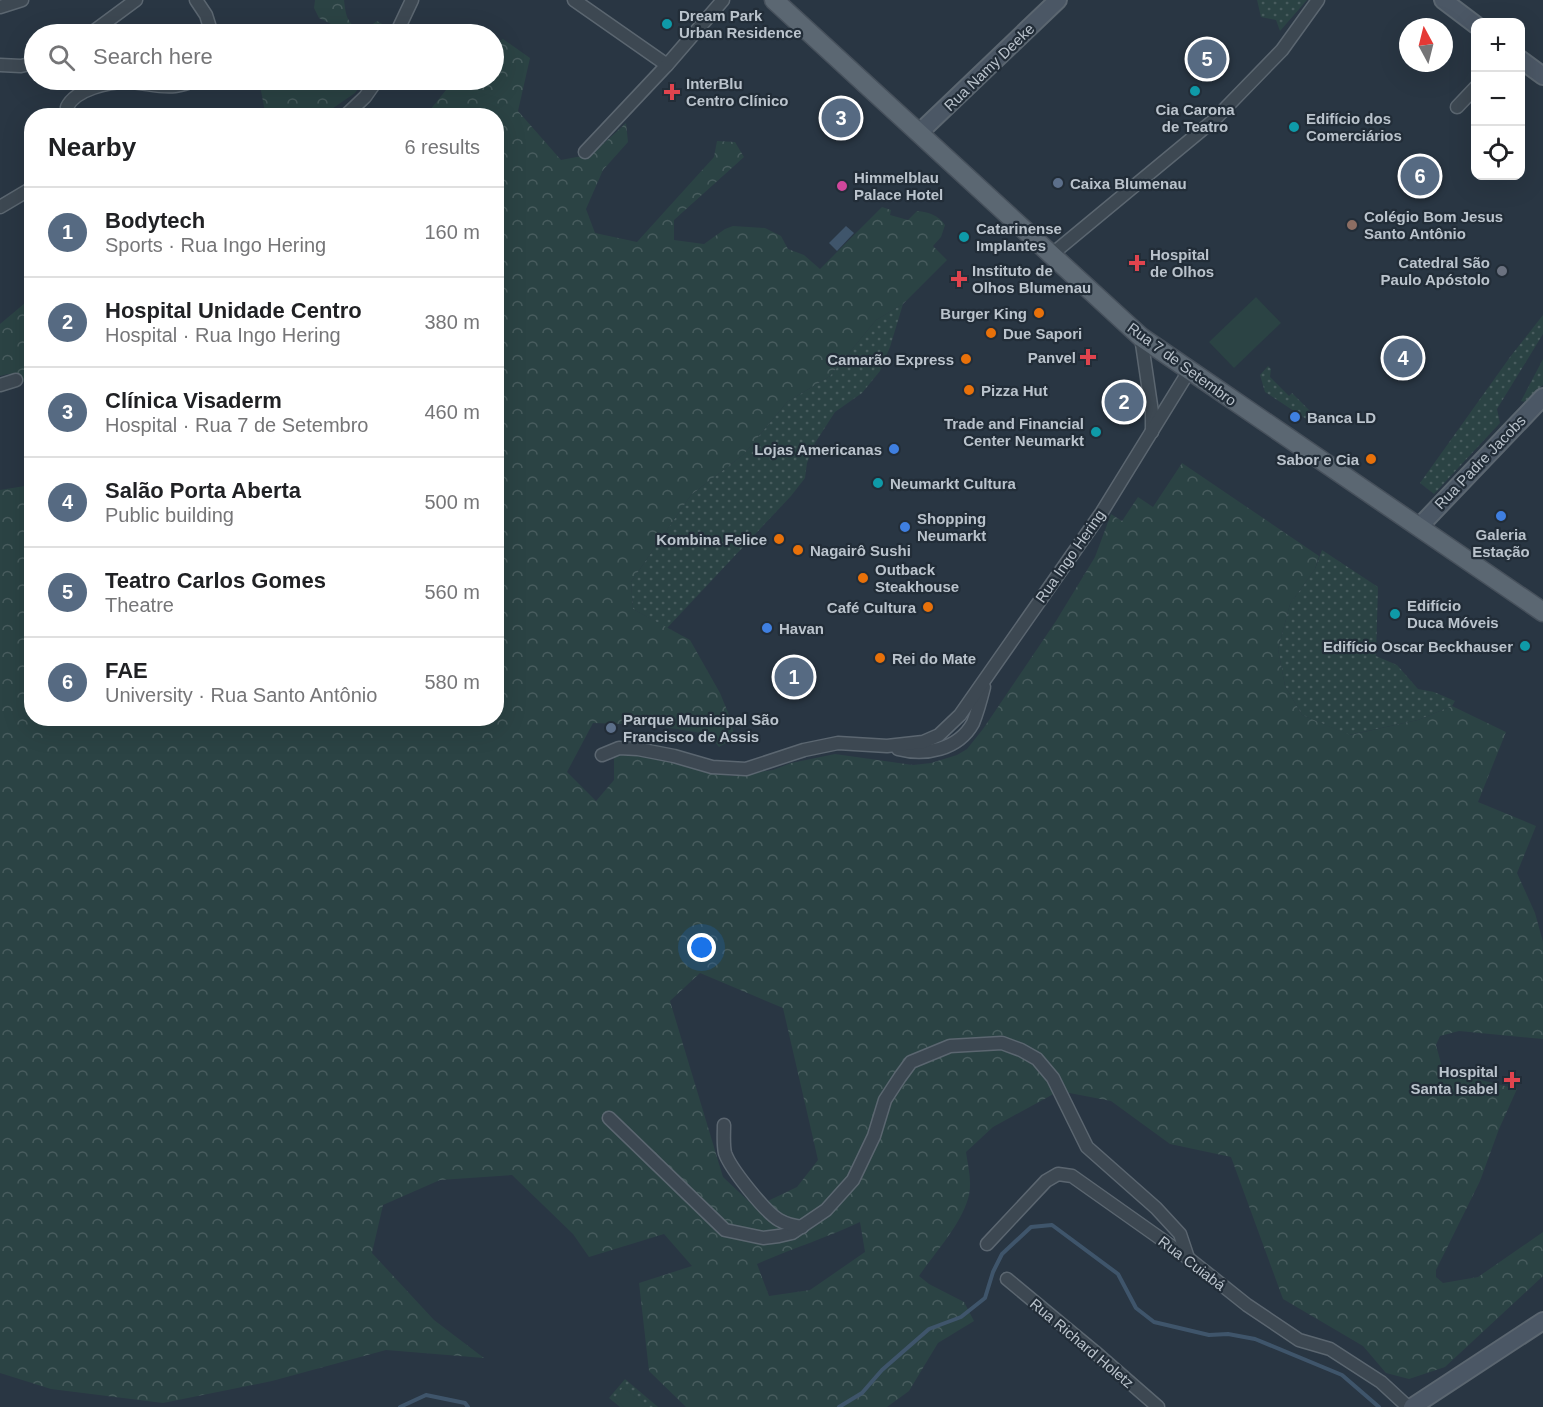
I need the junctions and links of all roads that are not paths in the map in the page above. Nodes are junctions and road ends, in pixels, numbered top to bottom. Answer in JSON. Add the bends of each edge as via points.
{"nodes":[{"id":1,"x":22,"y":0,"type":"edge"},
{"id":2,"x":136,"y":0,"type":"edge"},
{"id":3,"x":196,"y":0,"type":"edge"},
{"id":4,"x":412,"y":0,"type":"edge"},
{"id":5,"x":574,"y":0,"type":"edge"},
{"id":6,"x":723,"y":0,"type":"edge"},
{"id":7,"x":774,"y":0,"type":"edge"},
{"id":8,"x":1058,"y":0,"type":"edge"},
{"id":9,"x":1318,"y":0,"type":"edge"},
{"id":10,"x":1443,"y":0,"type":"edge"},
{"id":11,"x":0,"y":7,"type":"edge"},
{"id":12,"x":1471,"y":20,"type":"edge"},
{"id":13,"x":104,"y":24,"type":"edge"},
{"id":14,"x":209,"y":24,"type":"edge"},
{"id":15,"x":401,"y":24,"type":"edge"},
{"id":16,"x":1525,"y":62,"type":"edge"},
{"id":17,"x":0,"y":65,"type":"edge"},
{"id":18,"x":24,"y":65,"type":"edge"},
{"id":19,"x":667,"y":65,"type":"junction"},
{"id":20,"x":1543,"y":76,"type":"edge"},
{"id":21,"x":90,"y":90,"type":"edge"},
{"id":22,"x":370,"y":90,"type":"edge"},
{"id":23,"x":1471,"y":92,"type":"edge"},
{"id":24,"x":1457,"y":107,"type":"dead end"},
{"id":25,"x":68,"y":108,"type":"edge"},
{"id":26,"x":353,"y":108,"type":"edge"},
{"id":27,"x":920,"y":133,"type":"junction"},
{"id":28,"x":585,"y":152,"type":"dead end"},
{"id":29,"x":24,"y":193,"type":"edge"},
{"id":30,"x":0,"y":207,"type":"edge"},
{"id":31,"x":1051,"y":255,"type":"junction"},
{"id":32,"x":1140,"y":337,"type":"junction"},
{"id":33,"x":1189,"y":372,"type":"junction"},
{"id":34,"x":16,"y":380,"type":"dead end"},
{"id":35,"x":0,"y":385,"type":"edge"},
{"id":36,"x":1542,"y":398,"type":"edge"},
{"id":37,"x":1152,"y":434,"type":"junction"},
{"id":38,"x":1419,"y":528,"type":"junction"},
{"id":39,"x":1543,"y":612,"type":"edge"},
{"id":40,"x":602,"y":755,"type":"dead end"},
{"id":41,"x":609,"y":1118,"type":"dead end"},
{"id":42,"x":724,"y":1125,"type":"dead end"},
{"id":43,"x":802,"y":1227,"type":"junction"},
{"id":44,"x":987,"y":1244,"type":"dead end"},
{"id":45,"x":1188,"y":1258,"type":"junction"},
{"id":46,"x":1007,"y":1279,"type":"dead end"},
{"id":47,"x":1543,"y":1321,"type":"edge"},
{"id":48,"x":1158,"y":1407,"type":"edge"},
{"id":49,"x":1410,"y":1407,"type":"edge"}],
"edges":[{"from":1,"to":11,"type":"street"},
{"from":2,"to":13,"type":"street"},
{"from":3,"to":14,"type":"street"},
{"from":4,"to":15,"type":"street"},
{"from":5,"to":19,"type":"street"},
{"from":6,"to":19,"type":"street"},
{"from":7,"to":27,"type":"main road","name":"Rua 7 de Setembro"},
{"from":8,"to":27,"type":"street","name":"Rua Namy Deeke"},
{"from":9,"to":31,"type":"street","via":[[1276,57],[1214,120]]},
{"from":10,"to":12,"type":"street"},
{"from":16,"to":20,"type":"street"},
{"from":17,"to":18,"type":"street"},
{"from":19,"to":28,"type":"street"},
{"from":21,"to":25,"type":"street","via":[[75,98]]},
{"from":22,"to":26,"type":"street"},
{"from":23,"to":24,"type":"street"},
{"from":27,"to":31,"type":"main road","name":"Rua 7 de Setembro"},
{"from":29,"to":30,"type":"street"},
{"from":31,"to":32,"type":"main road","name":"Rua 7 de Setembro"},
{"from":32,"to":33,"type":"main road","name":"Rua 7 de Setembro"},
{"from":32,"to":37,"type":"street"},
{"from":33,"to":37,"type":"street","name":"Rua Ingo Hering"},
{"from":33,"to":38,"type":"main road","name":"Rua 7 de Setembro"},
{"from":34,"to":35,"type":"street"},
{"from":36,"to":38,"type":"street","name":"Rua Padre Jacobs"},
{"from":37,"to":40,"type":"street","name":"Rua Ingo Hering","via":[[987,677],[960,715],[939,735],[923,742],[887,746],[838,742],[746,768],[712,767],[638,749],[619,748]]},
{"from":38,"to":39,"type":"main road","name":"Rua 7 de Setembro"},
{"from":41,"to":43,"type":"street","via":[[725,1230],[763,1238]]},
{"from":42,"to":43,"type":"street","via":[[726,1155],[743,1181],[778,1219]]},
{"from":43,"to":45,"type":"street","via":[[825,1210],[853,1180],[874,1136],[885,1100],[912,1062],[950,1046],[1002,1043],[1037,1059],[1053,1078],[1087,1147],[1180,1234]]},
{"from":44,"to":45,"type":"street","name":"Rua Cuiabá","via":[[1046,1181],[1058,1174],[1072,1176]]},
{"from":45,"to":49,"type":"street","name":"Rua Cuiabá","via":[[1290,1335],[1330,1349],[1381,1382]]},
{"from":46,"to":48,"type":"street","name":"Rua Richard Holetz"},
{"from":47,"to":49,"type":"street"}]}
